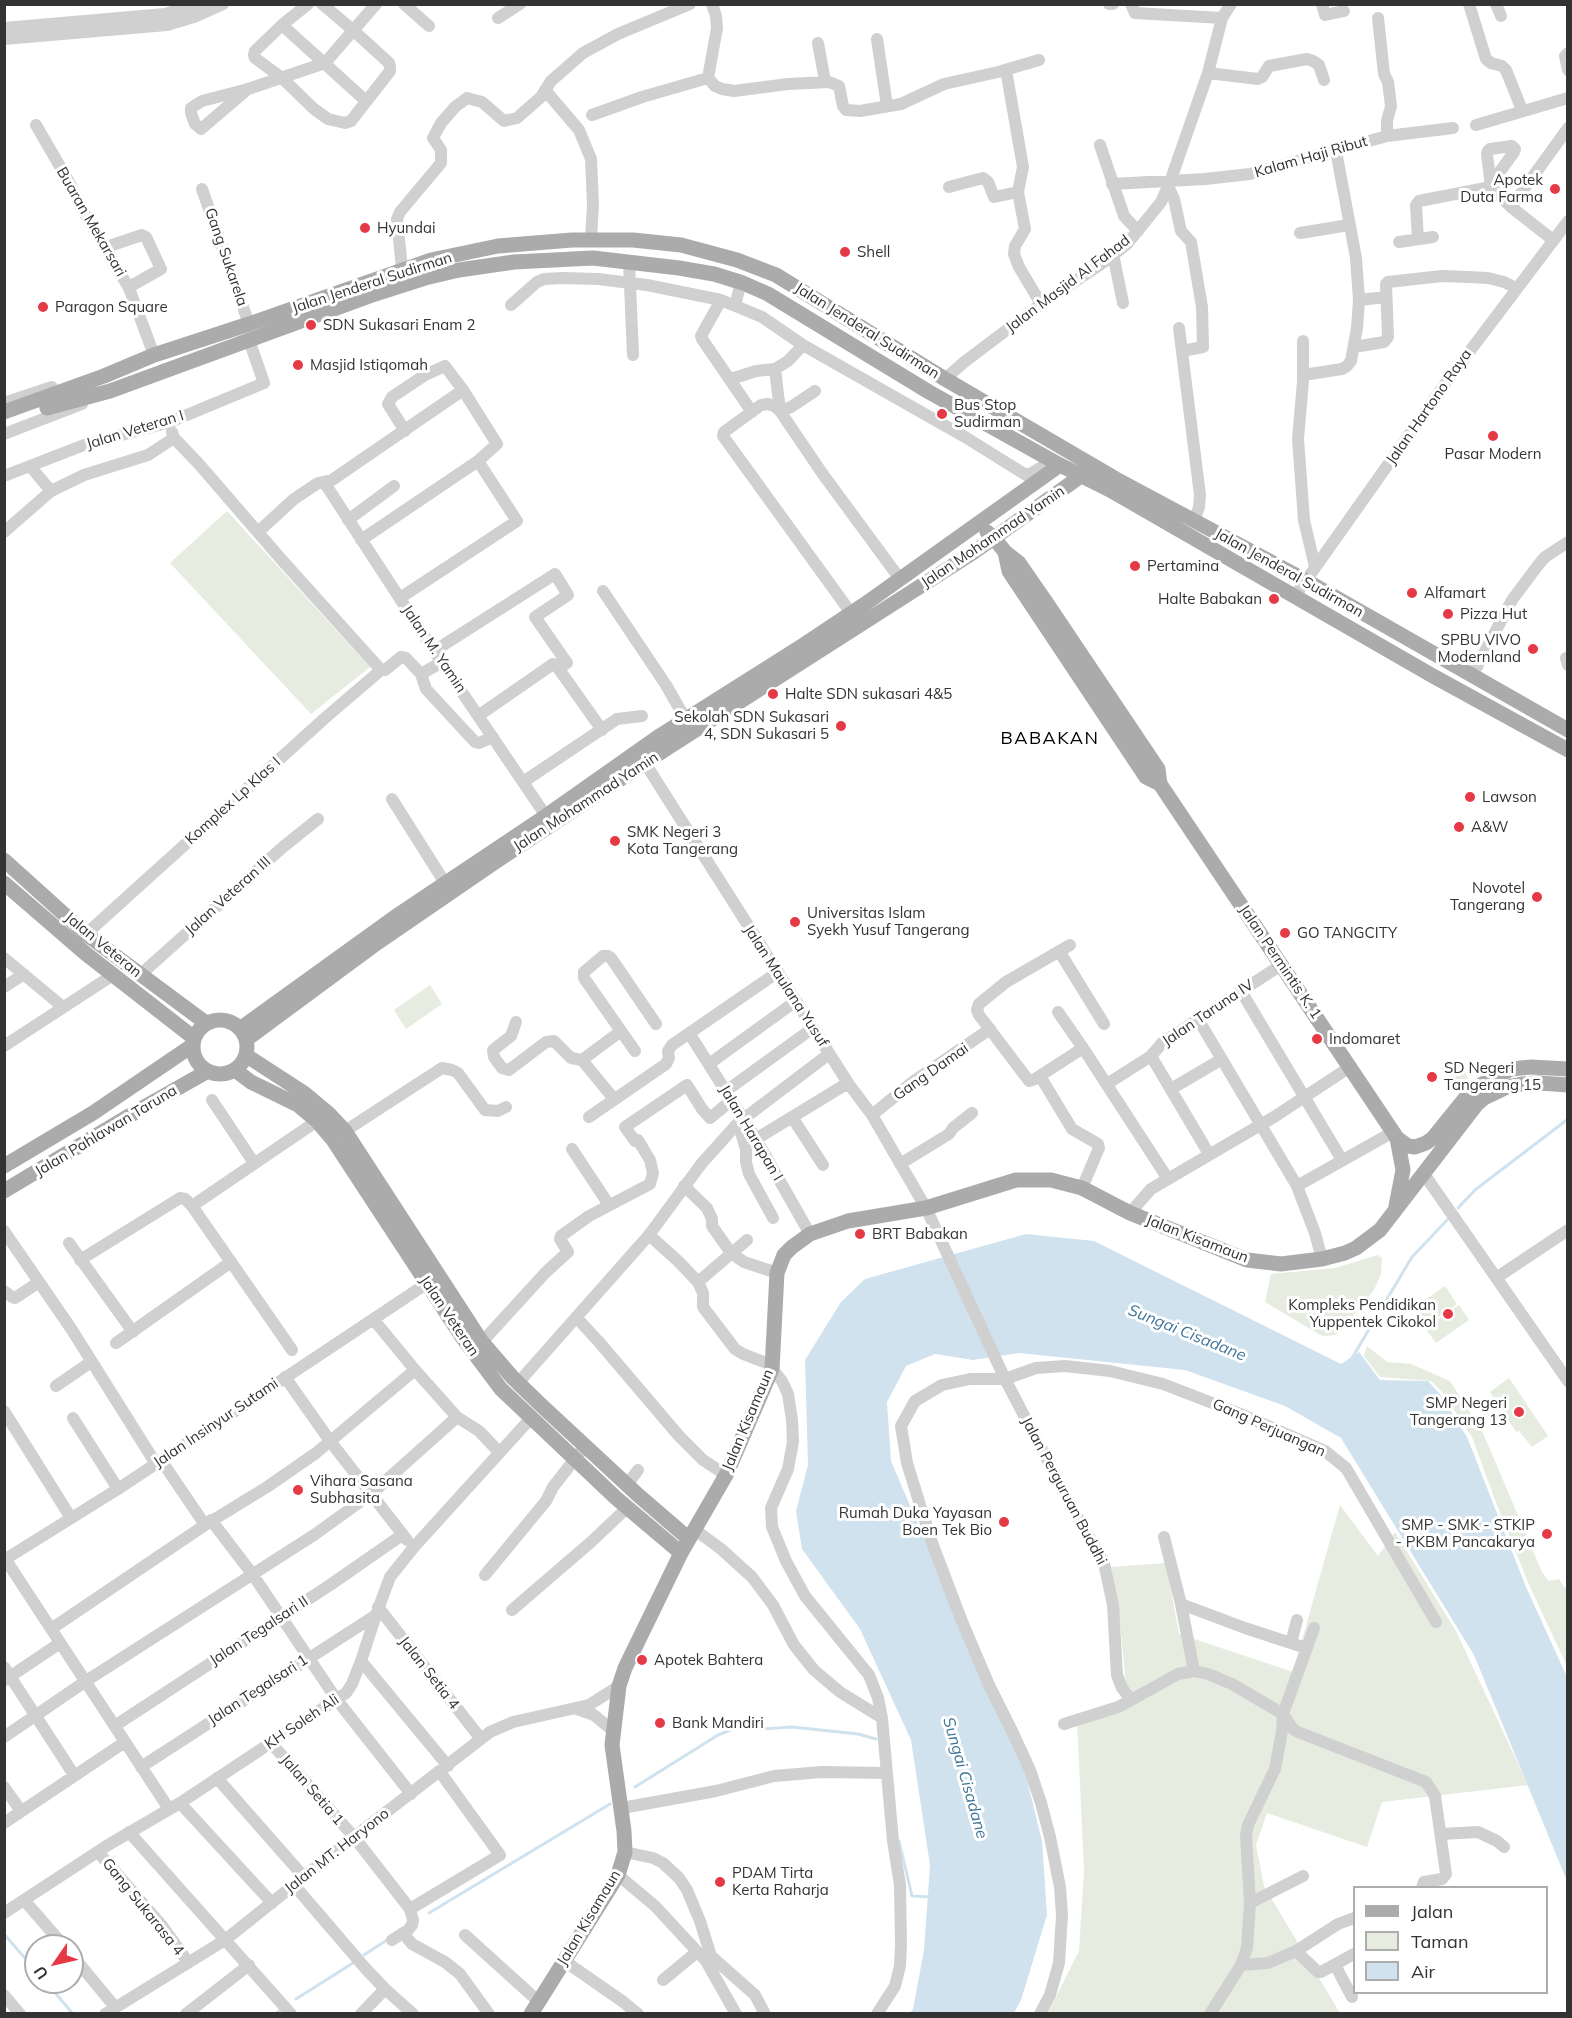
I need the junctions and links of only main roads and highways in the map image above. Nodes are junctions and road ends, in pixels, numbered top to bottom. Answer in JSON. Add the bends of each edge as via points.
{"nodes":[{"id":1,"x":249,"y":332,"type":"junction"},
{"id":2,"x":104,"y":385,"type":"junction"},
{"id":3,"x":4,"y":412,"type":"edge"},
{"id":4,"x":4,"y":423,"type":"edge"},
{"id":5,"x":1056,"y":463,"type":"junction"},
{"id":6,"x":1081,"y":476,"type":"junction"},
{"id":7,"x":1034,"y":484,"type":"junction"},
{"id":8,"x":1052,"y":498,"type":"junction"},
{"id":9,"x":973,"y":527,"type":"junction"},
{"id":10,"x":994,"y":538,"type":"junction"},
{"id":11,"x":1568,"y":730,"type":"edge"},
{"id":12,"x":1568,"y":750,"type":"edge"},
{"id":13,"x":4,"y":860,"type":"edge"},
{"id":14,"x":4,"y":883,"type":"edge"},
{"id":15,"x":206,"y":1023,"type":"junction"},
{"id":16,"x":244,"y":1033,"type":"junction"},
{"id":17,"x":193,"y":1041,"type":"junction"},
{"id":18,"x":247,"y":1056,"type":"junction"},
{"id":19,"x":1568,"y":1069,"type":"edge"},
{"id":20,"x":235,"y":1070,"type":"junction"},
{"id":21,"x":208,"y":1071,"type":"junction"},
{"id":22,"x":1568,"y":1085,"type":"edge"},
{"id":23,"x":1395,"y":1135,"type":"junction"},
{"id":24,"x":4,"y":1166,"type":"edge"},
{"id":25,"x":4,"y":1191,"type":"edge"},
{"id":26,"x":380,"y":1197,"type":"junction"},
{"id":27,"x":1395,"y":1212,"type":"junction"},
{"id":28,"x":688,"y":1541,"type":"junction"},
{"id":29,"x":535,"y":2007,"type":"edge"}],
"edges":[{"from":1,"to":2,"type":"main road","name":"Jalan Jenderal Sudirman"},
{"from":1,"to":2,"type":"main road","name":"Jalan Jenderal Sudirman","via":[[154,355]]},
{"from":1,"to":5,"type":"main road","name":"Jalan Jenderal Sudirman","via":[[459,270],[563,258],[679,268],[714,274],[768,294]]},
{"from":1,"to":11,"type":"main road","name":"Jalan Jenderal Sudirman","via":[[402,269],[498,246],[633,240],[681,246],[737,260],[769,272],[1116,479],[1305,580]]},
{"from":2,"to":3,"type":"main road","name":"Jalan Jenderal Sudirman"},
{"from":2,"to":4,"type":"main road","name":"Jalan Jenderal Sudirman"},
{"from":5,"to":6,"type":"main road","name":"Jalan Jenderal Sudirman"},
{"from":5,"to":7,"type":"main road","name":"Jalan Mohammad Yamin"},
{"from":6,"to":8,"type":"main road","name":"Jalan Mohammad Yamin"},
{"from":6,"to":12,"type":"main road","name":"Jalan Jenderal Sudirman"},
{"from":7,"to":8,"type":"main road"},
{"from":7,"to":9,"type":"main road","name":"Jalan Mohammad Yamin"},
{"from":8,"to":10,"type":"main road","name":"Jalan Mohammad Yamin"},
{"from":9,"to":10,"type":"main road","name":"Jalan Permintis K. 1"},
{"from":9,"to":16,"type":"main road","name":"Jalan Mohammad Yamin","via":[[851,613],[445,883]]},
{"from":10,"to":16,"type":"main road","name":"Jalan Mohammad Yamin","via":[[645,763]]},
{"from":10,"to":23,"type":"main road","name":"Jalan Permintis K. 1","via":[[1019,563],[1042,596],[1158,769],[1160,784]]},
{"from":13,"to":15,"type":"main road","name":"Jalan Veteran","via":[[87,934]]},
{"from":14,"to":17,"type":"main road","name":"Jalan Veteran"},
{"from":15,"to":16,"type":"main road","via":[[230,1021]]},
{"from":15,"to":17,"type":"main road"},
{"from":16,"to":18,"type":"main road"},
{"from":17,"to":21,"type":"main road","via":[[194,1056]]},
{"from":17,"to":24,"type":"main road","name":"Jalan Pahlawan Taruna","via":[[93,1113]]},
{"from":18,"to":20,"type":"main road"},
{"from":18,"to":26,"type":"main road","name":"Jalan Veteran","via":[[304,1094],[345,1131]]},
{"from":19,"to":23,"type":"main road","via":[[1511,1069],[1477,1087],[1426,1143],[1408,1146]]},
{"from":20,"to":21,"type":"main road","via":[[224,1074]]},
{"from":20,"to":26,"type":"main road","name":"Jalan Veteran","via":[[298,1105],[317,1121]]},
{"from":21,"to":25,"type":"main road","name":"Jalan Pahlawan Taruna"},
{"from":22,"to":27,"type":"main road","name":"Jalan Kisamaun","via":[[1522,1084],[1484,1098]]},
{"from":23,"to":27,"type":"main road","name":"Jalan Permintis K. 1","via":[[1403,1170]]},
{"from":26,"to":28,"type":"main road","name":"Jalan Veteran","via":[[482,1342],[518,1383]]},
{"from":26,"to":28,"type":"main road","name":"Jalan Veteran","via":[[426,1284],[501,1389],[627,1508]]},
{"from":27,"to":28,"type":"main road","name":"Jalan Kisamaun","via":[[1380,1230],[1345,1253],[1281,1264],[1247,1260],[1130,1213],[1082,1188],[1051,1180],[1016,1180],[926,1208],[857,1219],[810,1234],[784,1255],[777,1273],[772,1367],[726,1475]]},
{"from":28,"to":29,"type":"main road","name":"Jalan Kisamaun","via":[[619,1686],[612,1730],[613,1760],[625,1852],[618,1875]]}]}
